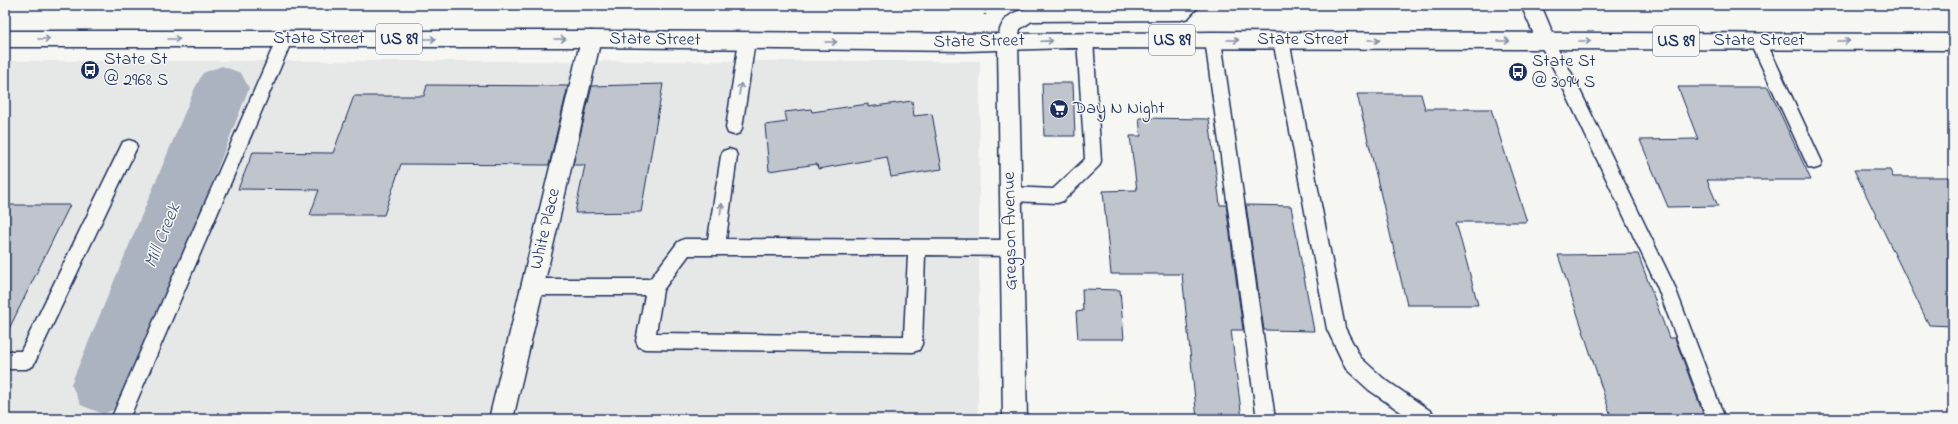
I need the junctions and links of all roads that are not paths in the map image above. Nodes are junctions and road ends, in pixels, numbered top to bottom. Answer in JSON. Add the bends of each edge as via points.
{"nodes":[{"id":1,"x":1190,"y":5,"type":"edge"},
{"id":2,"x":1531,"y":5,"type":"edge"},
{"id":3,"x":286,"y":38,"type":"junction"},
{"id":4,"x":5,"y":39,"type":"edge"},
{"id":5,"x":591,"y":39,"type":"junction"},
{"id":6,"x":1085,"y":40,"type":"junction"},
{"id":7,"x":1213,"y":40,"type":"junction"},
{"id":8,"x":1281,"y":40,"type":"junction"},
{"id":9,"x":746,"y":41,"type":"junction"},
{"id":10,"x":1546,"y":41,"type":"junction"},
{"id":11,"x":1758,"y":41,"type":"junction"},
{"id":12,"x":1008,"y":42,"type":"junction"},
{"id":13,"x":1953,"y":42,"type":"edge"},
{"id":14,"x":734,"y":128,"type":"dead end"},
{"id":15,"x":129,"y":147,"type":"dead end"},
{"id":16,"x":729,"y":156,"type":"dead end"},
{"id":17,"x":1814,"y":162,"type":"dead end"},
{"id":18,"x":1011,"y":194,"type":"junction"},
{"id":19,"x":716,"y":247,"type":"junction"},
{"id":20,"x":917,"y":247,"type":"junction"},
{"id":21,"x":1012,"y":248,"type":"junction"},
{"id":22,"x":532,"y":287,"type":"junction"},
{"id":23,"x":655,"y":287,"type":"junction"},
{"id":24,"x":5,"y":360,"type":"edge"},
{"id":25,"x":1425,"y":418,"type":"dead end"},
{"id":26,"x":120,"y":419,"type":"edge"},
{"id":27,"x":501,"y":419,"type":"edge"},
{"id":28,"x":1015,"y":419,"type":"edge"},
{"id":29,"x":1266,"y":419,"type":"edge"},
{"id":30,"x":1716,"y":419,"type":"edge"}],
"edges":[{"from":1,"to":12,"type":"main road","name":"Gregson Avenue","via":[[1181,14],[1031,14],[1015,20],[1009,30]]},
{"from":2,"to":10,"type":"main road"},
{"from":4,"to":3,"type":"main road","name":"State Street","number":"US 89","one_way":true},
{"from":3,"to":5,"type":"main road","name":"State Street","number":"US 89","one_way":true},
{"from":3,"to":26,"type":"lane"},
{"from":5,"to":9,"type":"main road","name":"State Street","number":"US 89"},
{"from":5,"to":22,"type":"main road","name":"White Place"},
{"from":6,"to":7,"type":"main road","name":"State Street","number":"US 89"},
{"from":12,"to":6,"type":"main road","name":"State Street","number":"US 89","one_way":true},
{"from":6,"to":18,"type":"lane","via":[[1093,161],[1057,196]]},
{"from":7,"to":8,"type":"main road","name":"State Street","number":"US 89","one_way":true},
{"from":7,"to":29,"type":"lane"},
{"from":8,"to":10,"type":"main road","name":"State Street","number":"US 89","one_way":true},
{"from":8,"to":25,"type":"lane","via":[[1336,329],[1353,363],[1376,384]]},
{"from":9,"to":12,"type":"main road","name":"State Street","number":"US 89","one_way":true},
{"from":14,"to":9,"type":"lane","one_way":true},
{"from":10,"to":11,"type":"main road","name":"State Street","number":"US 89","one_way":true},
{"from":10,"to":30,"type":"lane","via":[[1665,284]]},
{"from":11,"to":13,"type":"main road","name":"State Street","number":"US 89","one_way":true},
{"from":11,"to":17,"type":"lane"},
{"from":12,"to":18,"type":"main road","name":"Gregson Avenue"},
{"from":15,"to":24,"type":"lane","via":[[26,360]]},
{"from":19,"to":16,"type":"lane","one_way":true},
{"from":18,"to":21,"type":"main road","name":"Gregson Avenue"},
{"from":19,"to":20,"type":"lane"},
{"from":19,"to":23,"type":"lane","via":[[684,247]]},
{"from":20,"to":21,"type":"lane"},
{"from":20,"to":23,"type":"lane","via":[[913,344],[645,342]]},
{"from":21,"to":28,"type":"main road","name":"Gregson Avenue"},
{"from":22,"to":23,"type":"lane"},
{"from":22,"to":27,"type":"main road","name":"White Place"}]}
